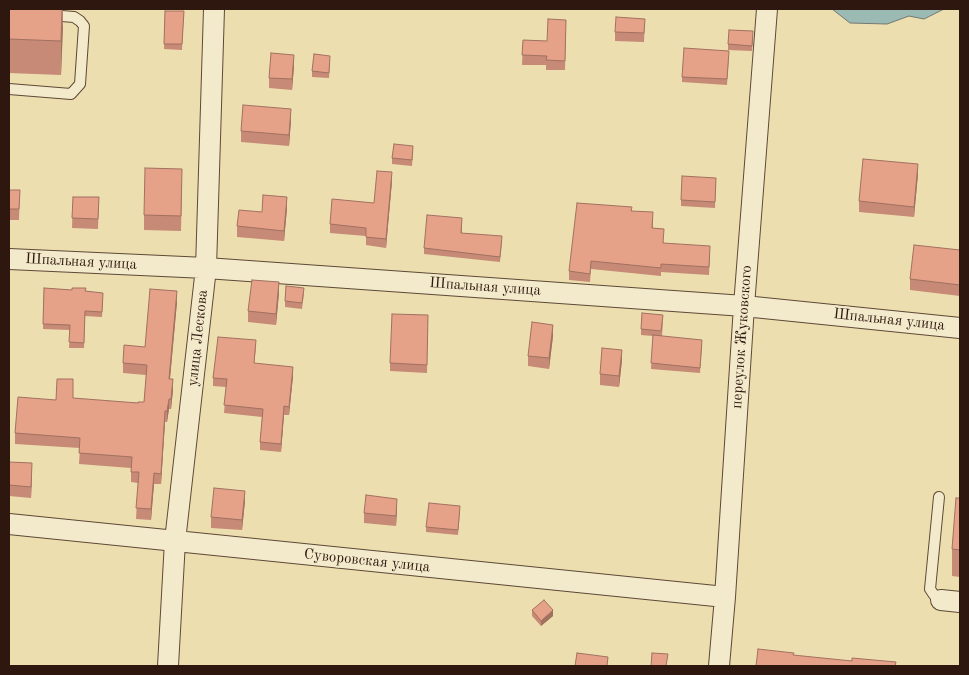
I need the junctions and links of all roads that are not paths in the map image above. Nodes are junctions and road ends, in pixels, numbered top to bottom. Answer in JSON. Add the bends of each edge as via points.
{"nodes":[{"id":1,"x":214,"y":9,"type":"edge"},
{"id":2,"x":767,"y":9,"type":"edge"},
{"id":3,"x":37,"y":14,"type":"edge"},
{"id":4,"x":9,"y":89,"type":"edge"},
{"id":5,"x":9,"y":259,"type":"edge"},
{"id":6,"x":206,"y":268,"type":"junction"},
{"id":7,"x":744,"y":306,"type":"junction"},
{"id":8,"x":960,"y":328,"type":"edge"},
{"id":9,"x":939,"y":497,"type":"dead end"},
{"id":10,"x":9,"y":524,"type":"edge"},
{"id":11,"x":175,"y":541,"type":"junction"},
{"id":12,"x":725,"y":597,"type":"junction"},
{"id":13,"x":951,"y":601,"type":"edge"},
{"id":14,"x":168,"y":666,"type":"edge"},
{"id":15,"x":719,"y":666,"type":"edge"}],
"edges":[{"from":1,"to":6,"type":"street","name":"улица Лескова"},
{"from":2,"to":7,"type":"street","name":"переулок Жуковского"},
{"from":3,"to":4,"type":"lane","via":[[74,17],[84,26],[80,84],[71,94]]},
{"from":5,"to":6,"type":"street","name":"Шпальная улица"},
{"from":6,"to":7,"type":"street","name":"Шпальная улица"},
{"from":6,"to":11,"type":"street","name":"улица Лескова"},
{"from":7,"to":8,"type":"street","name":"Шпальная улица"},
{"from":7,"to":12,"type":"street","name":"переулок Жуковского"},
{"from":9,"to":13,"type":"lane","via":[[930,590],[934,595]]},
{"from":10,"to":11,"type":"street","name":"Суворовская улица"},
{"from":11,"to":12,"type":"street","name":"Суворовская улица"},
{"from":11,"to":14,"type":"street","name":"улица Лескова"},
{"from":12,"to":15,"type":"street","name":"переулок Жуковского"}]}
